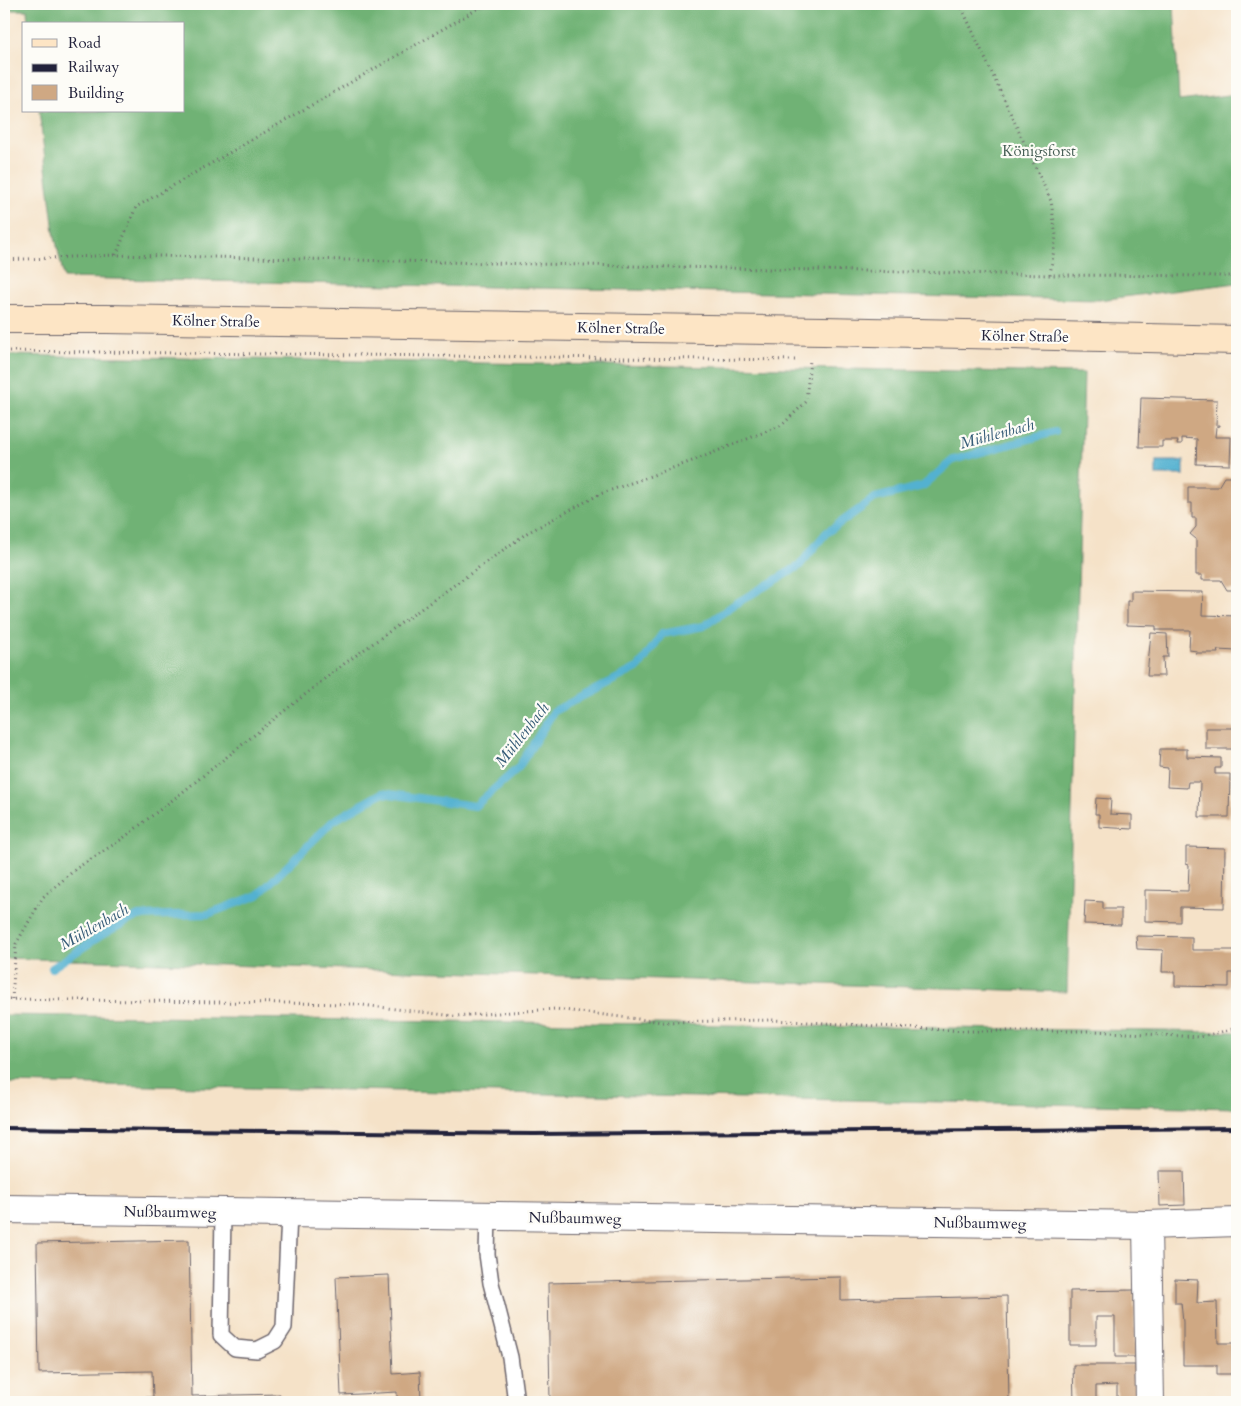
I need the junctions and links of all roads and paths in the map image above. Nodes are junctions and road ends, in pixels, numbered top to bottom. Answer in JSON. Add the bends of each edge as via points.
{"nodes":[{"id":1,"x":486,"y":4,"type":"edge"},
{"id":2,"x":960,"y":4,"type":"edge"},
{"id":3,"x":116,"y":255,"type":"junction"},
{"id":4,"x":4,"y":260,"type":"edge"},
{"id":5,"x":1050,"y":275,"type":"junction"},
{"id":6,"x":1237,"y":276,"type":"edge"},
{"id":7,"x":4,"y":319,"type":"edge"},
{"id":8,"x":1237,"y":340,"type":"edge"},
{"id":9,"x":4,"y":351,"type":"edge"},
{"id":10,"x":800,"y":360,"type":"dead end"},
{"id":11,"x":810,"y":360,"type":"dead end"},
{"id":12,"x":4,"y":1000,"type":"edge"},
{"id":13,"x":12,"y":1000,"type":"junction"},
{"id":14,"x":1237,"y":1028,"type":"edge"},
{"id":15,"x":4,"y":1209,"type":"edge"},
{"id":16,"x":223,"y":1213,"type":"junction"},
{"id":17,"x":290,"y":1214,"type":"junction"},
{"id":18,"x":488,"y":1216,"type":"junction"},
{"id":19,"x":1237,"y":1222,"type":"edge"},
{"id":20,"x":1147,"y":1225,"type":"junction"},
{"id":21,"x":516,"y":1402,"type":"edge"},
{"id":22,"x":1150,"y":1402,"type":"edge"}],
"edges":[{"from":1,"to":3,"type":"path","via":[[136,207]]},
{"from":2,"to":5,"type":"path","via":[[1051,201],[1056,236]]},
{"from":3,"to":4,"type":"path"},
{"from":3,"to":5,"type":"path"},
{"from":5,"to":6,"type":"path"},
{"from":7,"to":8,"type":"main road","name":"Kölner Straße"},
{"from":9,"to":10,"type":"path"},
{"from":11,"to":13,"type":"path","via":[[806,402],[782,425],[600,494],[527,534],[337,669],[122,839],[77,868],[43,897],[16,944]]},
{"from":12,"to":13,"type":"path"},
{"from":13,"to":14,"type":"path","via":[[354,1004],[454,1016],[555,1009],[663,1022],[772,1020],[966,1031],[1092,1031],[1200,1036]]},
{"from":15,"to":16,"type":"street","name":"Nußbaumweg"},
{"from":16,"to":17,"type":"street","name":"Nußbaumweg"},
{"from":16,"to":17,"type":"lane","via":[[221,1335],[236,1348],[257,1350],[276,1341],[284,1327]]},
{"from":17,"to":18,"type":"street","name":"Nußbaumweg"},
{"from":18,"to":20,"type":"street","name":"Nußbaumweg"},
{"from":18,"to":21,"type":"lane","via":[[487,1254],[491,1283],[510,1357]]},
{"from":19,"to":20,"type":"street","name":"Nußbaumweg"},
{"from":20,"to":22,"type":"street"}]}
